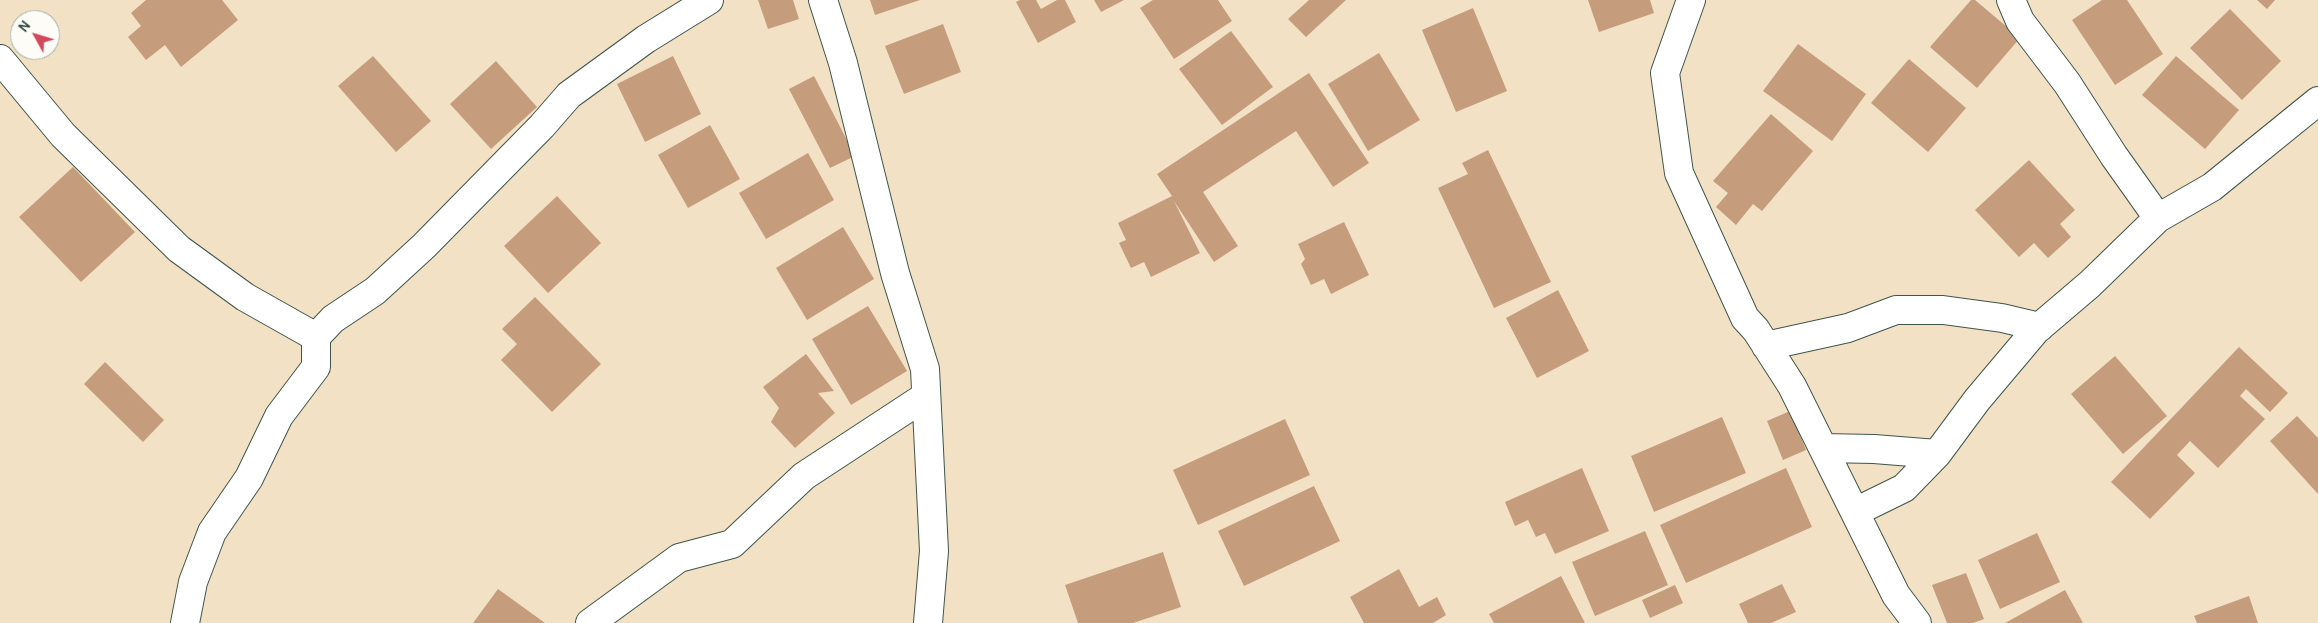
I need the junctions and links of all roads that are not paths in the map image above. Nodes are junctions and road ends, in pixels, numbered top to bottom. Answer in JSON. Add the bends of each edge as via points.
{"nodes":[{"id":1,"x":709,"y":0,"type":"edge"},
{"id":2,"x":823,"y":0,"type":"edge"},
{"id":3,"x":1691,"y":0,"type":"edge"},
{"id":4,"x":2011,"y":0,"type":"edge"},
{"id":5,"x":0,"y":59,"type":"edge"},
{"id":6,"x":2318,"y":101,"type":"edge"},
{"id":7,"x":2158,"y":218,"type":"junction"},
{"id":8,"x":2040,"y":327,"type":"junction"},
{"id":9,"x":316,"y":337,"type":"junction"},
{"id":10,"x":1766,"y":346,"type":"junction"},
{"id":11,"x":926,"y":396,"type":"junction"},
{"id":12,"x":1823,"y":448,"type":"junction"},
{"id":13,"x":1937,"y":454,"type":"junction"},
{"id":14,"x":1855,"y":512,"type":"junction"},
{"id":15,"x":185,"y":623,"type":"edge"},
{"id":16,"x":590,"y":623,"type":"edge"},
{"id":17,"x":928,"y":623,"type":"edge"},
{"id":18,"x":1917,"y":623,"type":"edge"}],
"edges":[{"from":1,"to":9,"type":"street","via":[[646,39],[569,95],[424,246],[375,291],[333,319]]},
{"from":2,"to":11,"type":"street","via":[[843,63],[895,273],[925,370]]},
{"from":3,"to":10,"type":"street","via":[[1665,73],[1679,173],[1745,318]]},
{"from":4,"to":7,"type":"street","via":[[2020,21],[2068,82]]},
{"from":5,"to":9,"type":"street","via":[[63,135],[179,249],[245,297]]},
{"from":6,"to":7,"type":"street","via":[[2212,187]]},
{"from":7,"to":8,"type":"street"},
{"from":8,"to":10,"type":"street","via":[[1943,310],[1896,310],[1848,328]]},
{"from":8,"to":13,"type":"street","via":[[1977,400]]},
{"from":9,"to":15,"type":"street","via":[[316,367],[279,416],[249,478],[212,532],[193,582]]},
{"from":10,"to":12,"type":"street","via":[[1792,386]]},
{"from":11,"to":16,"type":"street","via":[[804,476],[732,544],[679,558]]},
{"from":11,"to":17,"type":"street","via":[[934,551]]},
{"from":12,"to":13,"type":"street"},
{"from":12,"to":14,"type":"street"},
{"from":13,"to":14,"type":"street","via":[[1904,488]]},
{"from":14,"to":18,"type":"street","via":[[1896,595]]}]}
